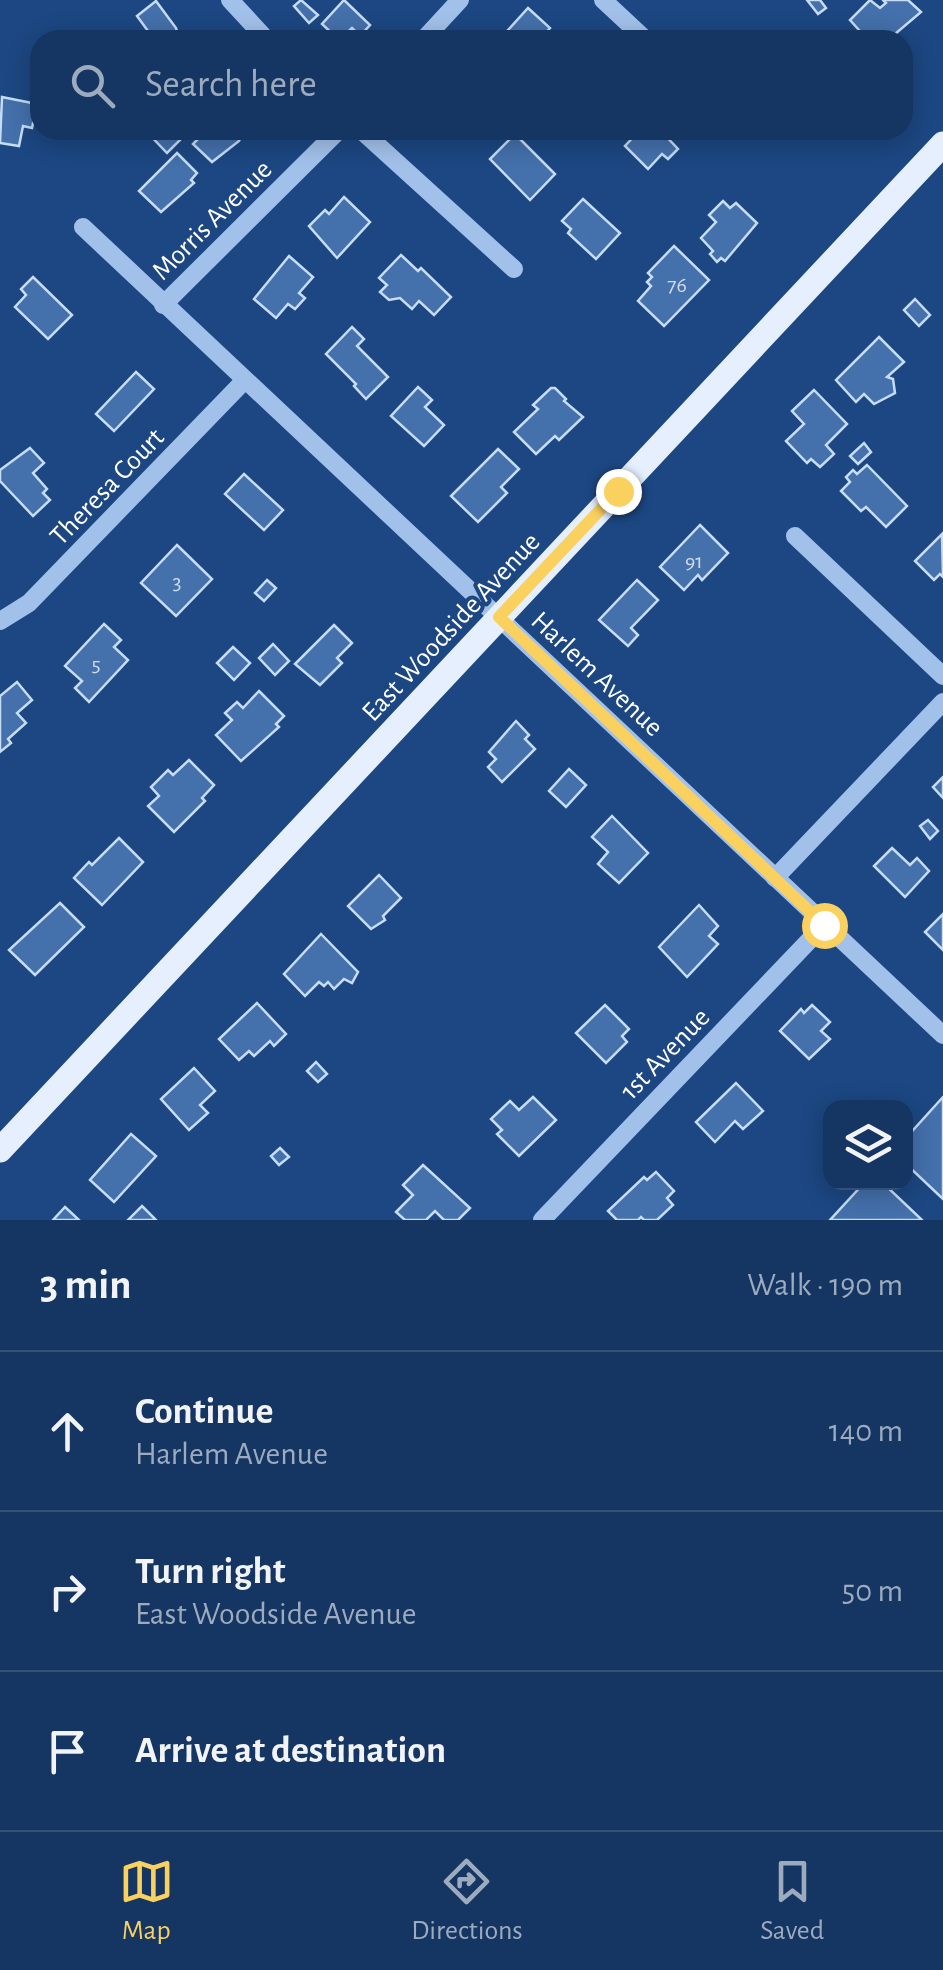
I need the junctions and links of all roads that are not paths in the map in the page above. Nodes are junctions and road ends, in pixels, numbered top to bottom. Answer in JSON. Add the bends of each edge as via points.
{"nodes":[{"id":1,"x":230,"y":0,"type":"edge"},
{"id":2,"x":460,"y":0,"type":"edge"},
{"id":3,"x":603,"y":0,"type":"edge"},
{"id":4,"x":258,"y":30,"type":"edge"},
{"id":5,"x":432,"y":30,"type":"edge"},
{"id":6,"x":635,"y":30,"type":"edge"},
{"id":7,"x":329,"y":140,"type":"edge"},
{"id":8,"x":372,"y":140,"type":"edge"},
{"id":9,"x":943,"y":144,"type":"edge"},
{"id":10,"x":83,"y":228,"type":"dead end"},
{"id":11,"x":514,"y":269,"type":"dead end"},
{"id":12,"x":163,"y":304,"type":"junction"},
{"id":13,"x":244,"y":381,"type":"junction"},
{"id":14,"x":795,"y":536,"type":"dead end"},
{"id":15,"x":499,"y":617,"type":"junction"},
{"id":16,"x":0,"y":621,"type":"edge"},
{"id":17,"x":943,"y":676,"type":"edge"},
{"id":18,"x":943,"y":702,"type":"edge"},
{"id":19,"x":774,"y":878,"type":"junction"},
{"id":20,"x":824,"y":925,"type":"junction"},
{"id":21,"x":943,"y":1035,"type":"edge"},
{"id":22,"x":0,"y":1150,"type":"edge"},
{"id":23,"x":542,"y":1220,"type":"edge"}],
"edges":[{"from":1,"to":4,"type":"street"},
{"from":2,"to":5,"type":"street"},
{"from":3,"to":6,"type":"street"},
{"from":7,"to":12,"type":"street","name":"Morris Avenue"},
{"from":8,"to":11,"type":"street"},
{"from":9,"to":15,"type":"main road","name":"East Woodside Avenue"},
{"from":10,"to":12,"type":"street","name":"Harlem Avenue"},
{"from":12,"to":13,"type":"street","name":"Harlem Avenue"},
{"from":13,"to":15,"type":"street","name":"Harlem Avenue"},
{"from":13,"to":16,"type":"street","name":"Theresa Court","via":[[74,559]]},
{"from":14,"to":17,"type":"street"},
{"from":15,"to":19,"type":"street","name":"Harlem Avenue"},
{"from":15,"to":22,"type":"main road","name":"East Woodside Avenue"},
{"from":18,"to":19,"type":"street"},
{"from":19,"to":20,"type":"street","name":"Harlem Avenue"},
{"from":20,"to":21,"type":"street","name":"Harlem Avenue"},
{"from":20,"to":23,"type":"street","name":"1st Avenue"}]}
